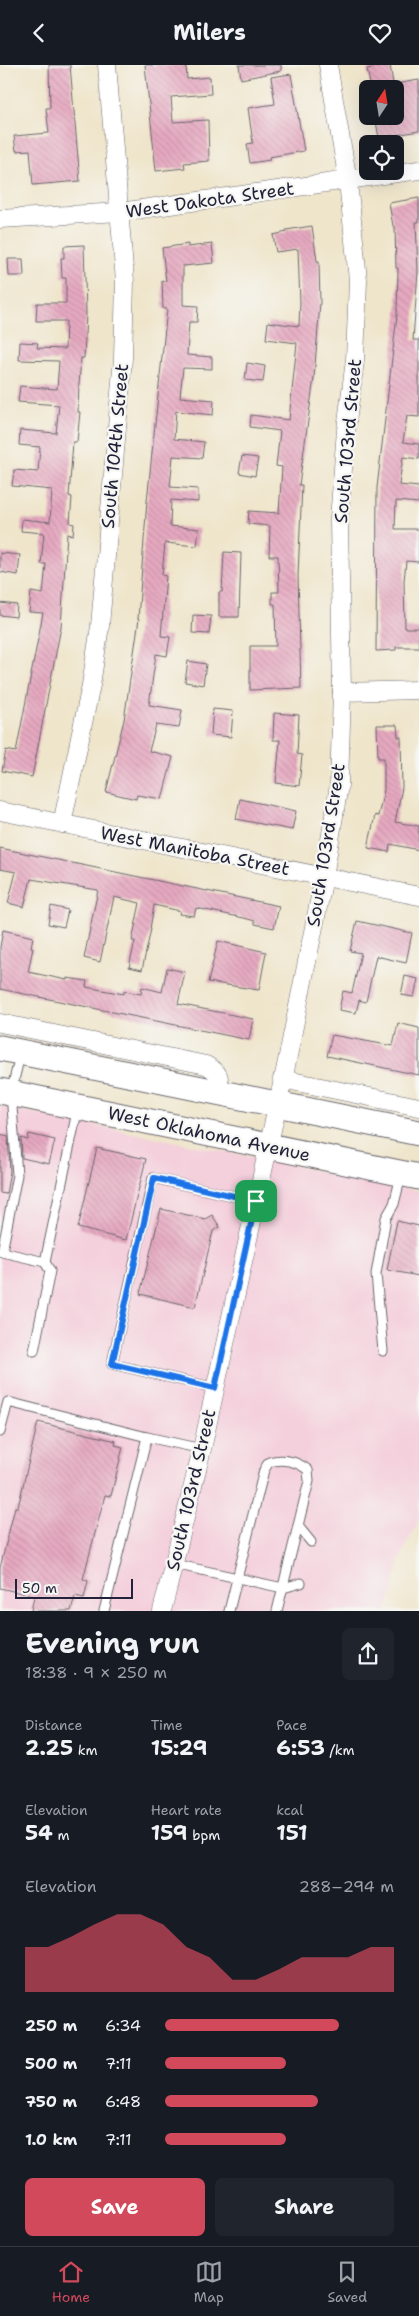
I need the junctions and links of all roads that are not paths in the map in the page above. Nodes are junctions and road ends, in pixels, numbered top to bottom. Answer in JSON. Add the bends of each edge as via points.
{"nodes":[{"id":1,"x":107,"y":65,"type":"edge"},
{"id":2,"x":328,"y":65,"type":"edge"},
{"id":3,"x":419,"y":170,"type":"edge"},
{"id":4,"x":348,"y":181,"type":"junction"},
{"id":5,"x":120,"y":212,"type":"junction"},
{"id":6,"x":0,"y":219,"type":"edge"},
{"id":7,"x":419,"y":690,"type":"edge"},
{"id":8,"x":342,"y":692,"type":"junction"},
{"id":9,"x":0,"y":811,"type":"edge"},
{"id":10,"x":62,"y":824,"type":"junction"},
{"id":11,"x":324,"y":877,"type":"junction"},
{"id":12,"x":419,"y":896,"type":"edge"},
{"id":13,"x":0,"y":1023,"type":"edge"},
{"id":14,"x":10,"y":1050,"type":"edge"},
{"id":15,"x":282,"y":1079,"type":"junction"},
{"id":16,"x":6,"y":1092,"type":"edge"},
{"id":17,"x":220,"y":1093,"type":"junction"},
{"id":18,"x":276,"y":1104,"type":"junction"},
{"id":19,"x":78,"y":1107,"type":"junction"},
{"id":20,"x":419,"y":1107,"type":"edge"},
{"id":21,"x":419,"y":1133,"type":"edge"},
{"id":22,"x":268,"y":1146,"type":"junction"},
{"id":23,"x":410,"y":1175,"type":"edge"},
{"id":24,"x":256,"y":1201,"type":"junction"},
{"id":25,"x":1,"y":1252,"type":"edge"},
{"id":26,"x":45,"y":1262,"type":"junction"},
{"id":27,"x":34,"y":1351,"type":"dead end"},
{"id":28,"x":383,"y":1351,"type":"dead end"},
{"id":29,"x":215,"y":1388,"type":"junction"},
{"id":30,"x":0,"y":1431,"type":"edge"},
{"id":31,"x":147,"y":1437,"type":"junction"},
{"id":32,"x":202,"y":1449,"type":"junction"},
{"id":33,"x":298,"y":1526,"type":"junction"},
{"id":34,"x":311,"y":1542,"type":"dead end"},
{"id":35,"x":174,"y":1564,"type":"junction"},
{"id":36,"x":236,"y":1577,"type":"junction"},
{"id":37,"x":301,"y":1583,"type":"dead end"},
{"id":38,"x":283,"y":1588,"type":"junction"},
{"id":39,"x":104,"y":1611,"type":"edge"},
{"id":40,"x":162,"y":1611,"type":"edge"},
{"id":41,"x":229,"y":1611,"type":"edge"},
{"id":42,"x":277,"y":1611,"type":"edge"}],
"edges":[{"from":1,"to":5,"type":"street","name":"South 104th Street"},
{"from":2,"to":4,"type":"street","name":"South 103rd Street"},
{"from":3,"to":4,"type":"street","name":"West Dakota Street"},
{"from":4,"to":5,"type":"street","name":"West Dakota Street"},
{"from":4,"to":8,"type":"street","name":"South 103rd Street","via":[[358,280],[355,360],[339,520]]},
{"from":5,"to":6,"type":"street","name":"West Dakota Street"},
{"from":5,"to":10,"type":"street","name":"South 104th Street","via":[[125,281],[123,358],[100,626]]},
{"from":7,"to":8,"type":"street"},
{"from":8,"to":11,"type":"street","name":"South 103rd Street","via":[[339,785]]},
{"from":9,"to":10,"type":"street","name":"West Manitoba Street"},
{"from":10,"to":11,"type":"street","name":"West Manitoba Street"},
{"from":11,"to":12,"type":"street","name":"West Manitoba Street"},
{"from":11,"to":15,"type":"street","name":"South 103rd Street"},
{"from":13,"to":17,"type":"street","via":[[206,1065],[217,1071]]},
{"from":14,"to":16,"type":"lane"},
{"from":14,"to":17,"type":"main road"},
{"from":15,"to":18,"type":"street","name":"South 103rd Street"},
{"from":15,"to":20,"type":"street"},
{"from":16,"to":19,"type":"main road","name":"West Oklahoma Avenue"},
{"from":16,"to":25,"type":"lane","via":[[17,1175]]},
{"from":17,"to":18,"type":"main road"},
{"from":18,"to":21,"type":"main road"},
{"from":18,"to":22,"type":"street","name":"South 103rd Street"},
{"from":19,"to":22,"type":"main road","name":"West Oklahoma Avenue"},
{"from":19,"to":26,"type":"lane"},
{"from":22,"to":23,"type":"main road","name":"West Oklahoma Avenue"},
{"from":22,"to":24,"type":"street","name":"South 103rd Street"},
{"from":23,"to":28,"type":"lane","via":[[386,1218],[376,1274]]},
{"from":24,"to":29,"type":"street","name":"South 103rd Street"},
{"from":24,"to":29,"type":"lane","via":[[154,1178],[114,1354],[112,1364]]},
{"from":25,"to":26,"type":"lane"},
{"from":26,"to":27,"type":"lane","via":[[50,1271]]},
{"from":29,"to":32,"type":"street","name":"South 103rd Street"},
{"from":30,"to":31,"type":"lane","via":[[8,1402]]},
{"from":31,"to":32,"type":"lane"},
{"from":31,"to":39,"type":"lane"},
{"from":32,"to":35,"type":"street","name":"South 103rd Street"},
{"from":33,"to":34,"type":"lane"},
{"from":33,"to":36,"type":"lane","via":[[309,1481],[308,1470],[278,1459],[268,1462]]},
{"from":33,"to":38,"type":"lane"},
{"from":35,"to":36,"type":"lane"},
{"from":35,"to":40,"type":"street","name":"South 103rd Street"},
{"from":36,"to":38,"type":"lane"},
{"from":36,"to":41,"type":"lane"},
{"from":37,"to":38,"type":"lane"},
{"from":38,"to":42,"type":"lane"}]}
